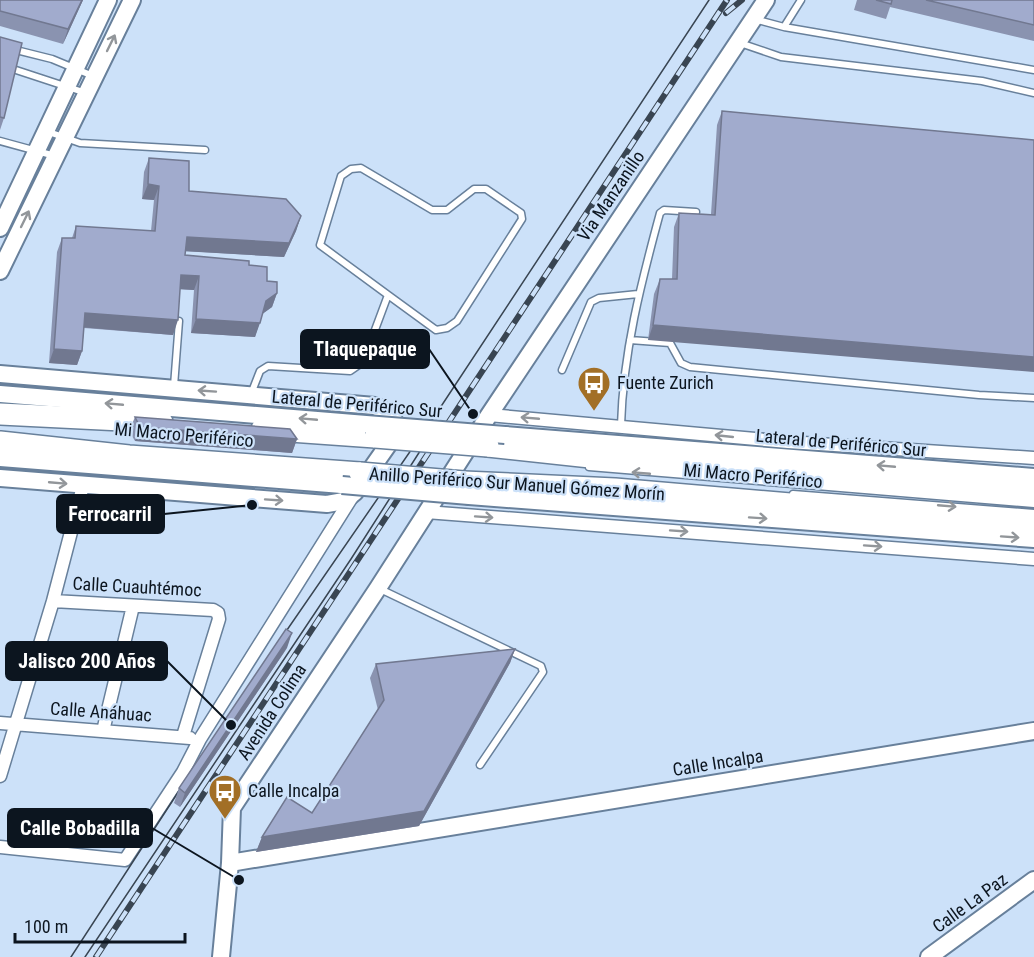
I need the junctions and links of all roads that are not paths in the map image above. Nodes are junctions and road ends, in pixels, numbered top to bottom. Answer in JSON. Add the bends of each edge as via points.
{"nodes":[{"id":1,"x":108,"y":0,"type":"edge"},
{"id":2,"x":132,"y":0,"type":"edge"},
{"id":3,"x":766,"y":0,"type":"edge"},
{"id":4,"x":801,"y":0,"type":"edge"},
{"id":5,"x":754,"y":19,"type":"junction"},
{"id":6,"x":784,"y":27,"type":"junction"},
{"id":7,"x":737,"y":42,"type":"junction"},
{"id":8,"x":0,"y":46,"type":"edge"},
{"id":9,"x":75,"y":69,"type":"junction"},
{"id":10,"x":16,"y":70,"type":"edge"},
{"id":11,"x":1034,"y":70,"type":"edge"},
{"id":12,"x":94,"y":76,"type":"junction"},
{"id":13,"x":67,"y":86,"type":"junction"},
{"id":14,"x":86,"y":93,"type":"junction"},
{"id":15,"x":1034,"y":93,"type":"edge"},
{"id":16,"x":46,"y":130,"type":"junction"},
{"id":17,"x":65,"y":137,"type":"junction"},
{"id":18,"x":0,"y":141,"type":"edge"},
{"id":19,"x":36,"y":150,"type":"junction"},
{"id":20,"x":205,"y":150,"type":"dead end"},
{"id":21,"x":56,"y":156,"type":"junction"},
{"id":22,"x":696,"y":212,"type":"edge"},
{"id":23,"x":0,"y":228,"type":"edge"},
{"id":24,"x":0,"y":271,"type":"edge"},
{"id":25,"x":638,"y":294,"type":"junction"},
{"id":26,"x":388,"y":295,"type":"junction"},
{"id":27,"x":179,"y":321,"type":"edge"},
{"id":28,"x":630,"y":340,"type":"junction"},
{"id":29,"x":562,"y":370,"type":"dead end"},
{"id":30,"x":0,"y":374,"type":"edge"},
{"id":31,"x":174,"y":389,"type":"junction"},
{"id":32,"x":0,"y":394,"type":"edge"},
{"id":33,"x":251,"y":394,"type":"junction"},
{"id":34,"x":1034,"y":398,"type":"edge"},
{"id":35,"x":0,"y":414,"type":"edge"},
{"id":36,"x":489,"y":415,"type":"junction"},
{"id":37,"x":57,"y":424,"type":"dead end"},
{"id":38,"x":621,"y":426,"type":"junction"},
{"id":39,"x":162,"y":429,"type":"edge"},
{"id":40,"x":371,"y":431,"type":"junction"},
{"id":41,"x":496,"y":441,"type":"junction"},
{"id":42,"x":0,"y":442,"type":"edge"},
{"id":43,"x":0,"y":458,"type":"edge"},
{"id":44,"x":1034,"y":458,"type":"edge"},
{"id":45,"x":583,"y":467,"type":"dead end"},
{"id":46,"x":1034,"y":477,"type":"edge"},
{"id":47,"x":0,"y":478,"type":"edge"},
{"id":48,"x":352,"y":484,"type":"junction"},
{"id":49,"x":83,"y":486,"type":"junction"},
{"id":50,"x":467,"y":489,"type":"junction"},
{"id":51,"x":1034,"y":492,"type":"edge"},
{"id":52,"x":790,"y":494,"type":"dead end"},
{"id":53,"x":1034,"y":504,"type":"edge"},
{"id":54,"x":426,"y":512,"type":"junction"},
{"id":55,"x":1034,"y":513,"type":"edge"},
{"id":56,"x":1034,"y":525,"type":"edge"},
{"id":57,"x":1034,"y":539,"type":"edge"},
{"id":58,"x":1034,"y":558,"type":"edge"},
{"id":59,"x":378,"y":588,"type":"junction"},
{"id":60,"x":53,"y":600,"type":"junction"},
{"id":61,"x":133,"y":606,"type":"junction"},
{"id":62,"x":0,"y":723,"type":"edge"},
{"id":63,"x":16,"y":724,"type":"junction"},
{"id":64,"x":103,"y":731,"type":"junction"},
{"id":65,"x":1034,"y":731,"type":"edge"},
{"id":66,"x":183,"y":736,"type":"junction"},
{"id":67,"x":200,"y":740,"type":"junction"},
{"id":68,"x":480,"y":765,"type":"dead end"},
{"id":69,"x":0,"y":776,"type":"edge"},
{"id":70,"x":0,"y":847,"type":"edge"},
{"id":71,"x":230,"y":863,"type":"junction"},
{"id":72,"x":1034,"y":880,"type":"edge"},
{"id":73,"x":931,"y":956,"type":"edge"},
{"id":74,"x":221,"y":957,"type":"edge"}],
"edges":[{"from":1,"to":9,"type":"street"},
{"from":12,"to":2,"type":"street","one_way":true},
{"from":3,"to":5,"type":"street","name":"Via Manzanillo"},
{"from":4,"to":6,"type":"lane"},
{"from":5,"to":6,"type":"lane"},
{"from":5,"to":7,"type":"street","name":"Via Manzanillo"},
{"from":6,"to":11,"type":"lane"},
{"from":7,"to":15,"type":"lane","via":[[781,57],[982,81]]},
{"from":7,"to":36,"type":"street","name":"Via Manzanillo"},
{"from":8,"to":9,"type":"lane"},
{"from":9,"to":12,"type":"lane"},
{"from":9,"to":13,"type":"street"},
{"from":10,"to":13,"type":"lane"},
{"from":12,"to":14,"type":"street"},
{"from":13,"to":14,"type":"lane"},
{"from":13,"to":16,"type":"street"},
{"from":14,"to":17,"type":"street"},
{"from":16,"to":17,"type":"lane"},
{"from":16,"to":19,"type":"street"},
{"from":17,"to":20,"type":"lane","via":[[80,142]]},
{"from":17,"to":21,"type":"street"},
{"from":18,"to":19,"type":"lane"},
{"from":19,"to":21,"type":"lane"},
{"from":19,"to":23,"type":"street"},
{"from":24,"to":21,"type":"street","one_way":true},
{"from":22,"to":25,"type":"lane","via":[[660,213]]},
{"from":25,"to":28,"type":"lane"},
{"from":25,"to":29,"type":"lane","via":[[591,302]]},
{"from":26,"to":26,"type":"lane","via":[[320,245],[341,176],[351,169],[361,168],[432,210],[447,210],[479,188],[521,213],[522,219],[457,321],[447,328],[436,330]]},
{"from":26,"to":33,"type":"lane","via":[[363,362],[350,371],[268,366],[260,371]]},
{"from":27,"to":31,"type":"lane"},
{"from":28,"to":34,"type":"lane","via":[[670,343],[681,363],[690,367]]},
{"from":28,"to":38,"type":"lane"},
{"from":30,"to":31,"type":"street"},
{"from":33,"to":31,"type":"street","one_way":true},
{"from":40,"to":32,"type":"street","name":"Lateral de Periférico Sur","one_way":true},
{"from":33,"to":48,"type":"street","via":[[375,406],[388,412],[397,429],[395,435]]},
{"from":35,"to":40,"type":"highway","name":"Anillo Periférico Sur Manuel Gómez Morín"},
{"from":38,"to":36,"type":"street","one_way":true},
{"from":36,"to":54,"type":"street","name":"Via Manzanillo"},
{"from":37,"to":39,"type":"lane","name":"Mi Macro Periférico"},
{"from":44,"to":38,"type":"street","one_way":true,"via":[[788,442]]},
{"from":40,"to":41,"type":"highway","name":"Anillo Periférico Sur Manuel Gómez Morín","bridge":true},
{"from":46,"to":41,"type":"street","name":"Lateral de Periférico Sur","one_way":true},
{"from":41,"to":51,"type":"highway","name":"Anillo Periférico Sur Manuel Gómez Morín","via":[[618,460]]},
{"from":42,"to":48,"type":"highway","name":"Anillo Periférico Sur Manuel Gómez Morín"},
{"from":43,"to":48,"type":"street"},
{"from":53,"to":45,"type":"lane","name":"Mi Macro Periférico","one_way":true},
{"from":47,"to":49,"type":"street","one_way":true},
{"from":49,"to":48,"type":"street","one_way":true,"via":[[327,504],[344,501]]},
{"from":48,"to":50,"type":"highway","name":"Anillo Periférico Sur Manuel Gómez Morín","bridge":true},
{"from":48,"to":67,"type":"street"},
{"from":49,"to":60,"type":"street"},
{"from":50,"to":56,"type":"highway","name":"Anillo Periférico Sur Manuel Gómez Morín","via":[[627,490]]},
{"from":50,"to":57,"type":"street","one_way":true},
{"from":52,"to":55,"type":"lane","name":"Mi Macro Periférico","one_way":true},
{"from":54,"to":58,"type":"street","one_way":true},
{"from":54,"to":59,"type":"street","name":"Avenida Colima"},
{"from":59,"to":68,"type":"lane","via":[[541,666],[543,672]]},
{"from":59,"to":71,"type":"street","name":"Avenida Colima","via":[[232,808]]},
{"from":60,"to":61,"type":"street","name":"Calle Cuauhtémoc"},
{"from":60,"to":63,"type":"street"},
{"from":61,"to":64,"type":"street"},
{"from":61,"to":66,"type":"street","name":"Calle Cuauhtémoc","via":[[218,613]]},
{"from":62,"to":63,"type":"street","name":"Calle Anáhuac"},
{"from":63,"to":64,"type":"street","name":"Calle Anáhuac"},
{"from":63,"to":69,"type":"street"},
{"from":64,"to":66,"type":"street","name":"Calle Anáhuac"},
{"from":65,"to":71,"type":"street","name":"Calle Incalpa"},
{"from":66,"to":67,"type":"street","name":"Calle Anáhuac"},
{"from":67,"to":70,"type":"street","via":[[125,860]]},
{"from":71,"to":74,"type":"street","name":"Avenida Colima"},
{"from":72,"to":73,"type":"street","name":"Calle La Paz"}]}
